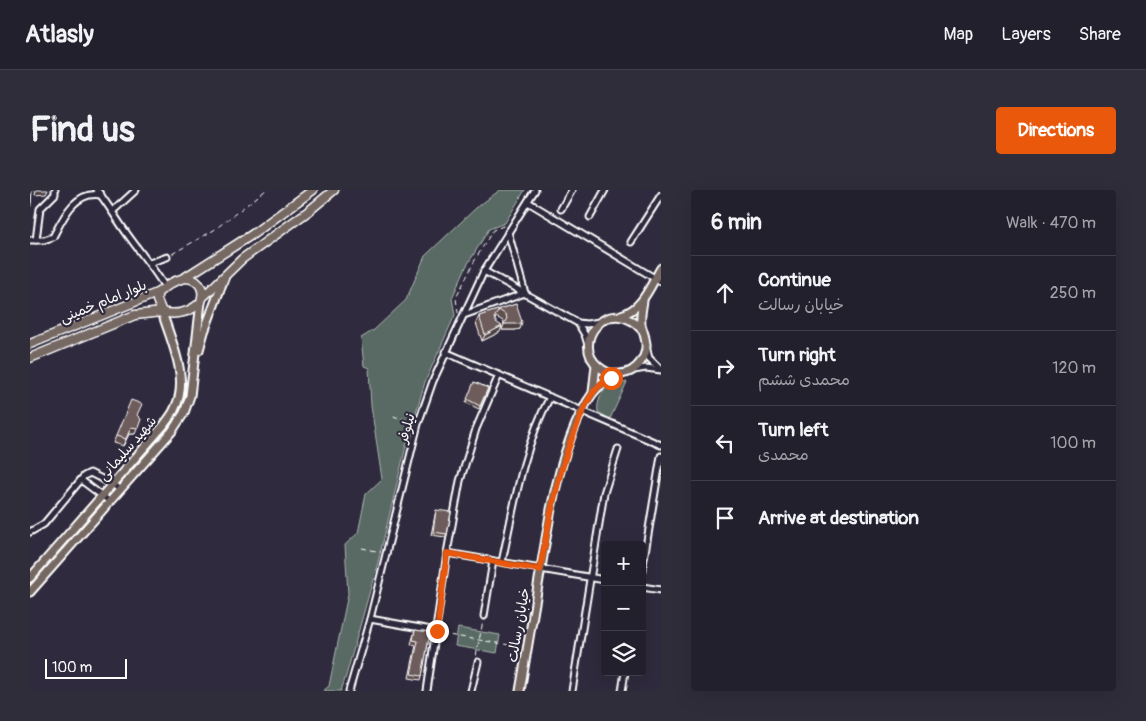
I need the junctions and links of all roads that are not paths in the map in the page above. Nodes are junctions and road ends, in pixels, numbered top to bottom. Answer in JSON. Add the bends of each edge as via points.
{"nodes":[{"id":1,"x":55,"y":190,"type":"edge"},
{"id":2,"x":97,"y":190,"type":"edge"},
{"id":3,"x":136,"y":190,"type":"edge"},
{"id":4,"x":312,"y":190,"type":"edge"},
{"id":5,"x":334,"y":190,"type":"edge"},
{"id":6,"x":535,"y":190,"type":"edge"},
{"id":7,"x":572,"y":190,"type":"edge"},
{"id":8,"x":605,"y":190,"type":"edge"},
{"id":9,"x":661,"y":194,"type":"edge"},
{"id":10,"x":101,"y":196,"type":"junction"},
{"id":11,"x":528,"y":202,"type":"junction"},
{"id":12,"x":561,"y":209,"type":"dead end"},
{"id":13,"x":113,"y":211,"type":"junction"},
{"id":14,"x":590,"y":217,"type":"dead end"},
{"id":15,"x":508,"y":232,"type":"junction"},
{"id":16,"x":33,"y":240,"type":"edge"},
{"id":17,"x":631,"y":242,"type":"dead end"},
{"id":18,"x":167,"y":257,"type":"road end"},
{"id":19,"x":149,"y":263,"type":"junction"},
{"id":20,"x":661,"y":268,"type":"edge"},
{"id":21,"x":484,"y":271,"type":"junction"},
{"id":22,"x":225,"y":276,"type":"junction"},
{"id":23,"x":184,"y":278,"type":"junction"},
{"id":24,"x":658,"y":280,"type":"edge"},
{"id":25,"x":164,"y":287,"type":"junction"},
{"id":26,"x":157,"y":293,"type":"junction"},
{"id":27,"x":525,"y":293,"type":"junction"},
{"id":28,"x":201,"y":300,"type":"junction"},
{"id":29,"x":643,"y":301,"type":"junction"},
{"id":30,"x":162,"y":312,"type":"junction"},
{"id":31,"x":461,"y":315,"type":"junction"},
{"id":32,"x":619,"y":316,"type":"junction"},
{"id":33,"x":601,"y":321,"type":"junction"},
{"id":34,"x":578,"y":323,"type":"junction"},
{"id":35,"x":642,"y":330,"type":"junction"},
{"id":36,"x":30,"y":344,"type":"edge"},
{"id":37,"x":589,"y":346,"type":"junction"},
{"id":38,"x":646,"y":348,"type":"junction"},
{"id":39,"x":445,"y":352,"type":"junction"},
{"id":40,"x":30,"y":358,"type":"edge"},
{"id":41,"x":596,"y":364,"type":"junction"},
{"id":42,"x":661,"y":370,"type":"edge"},
{"id":43,"x":631,"y":371,"type":"junction"},
{"id":44,"x":193,"y":372,"type":"junction"},
{"id":45,"x":622,"y":374,"type":"junction"},
{"id":46,"x":499,"y":375,"type":"junction"},
{"id":47,"x":593,"y":393,"type":"junction"},
{"id":48,"x":550,"y":397,"type":"junction"},
{"id":49,"x":583,"y":412,"type":"junction"},
{"id":50,"x":661,"y":445,"type":"edge"},
{"id":51,"x":618,"y":449,"type":"dead end"},
{"id":52,"x":661,"y":456,"type":"edge"},
{"id":53,"x":81,"y":480,"type":"junction"},
{"id":54,"x":112,"y":484,"type":"junction"},
{"id":55,"x":119,"y":489,"type":"junction"},
{"id":56,"x":102,"y":496,"type":"junction"},
{"id":57,"x":108,"y":502,"type":"junction"},
{"id":58,"x":30,"y":532,"type":"edge"},
{"id":59,"x":646,"y":547,"type":"edge"},
{"id":60,"x":447,"y":553,"type":"junction"},
{"id":61,"x":493,"y":561,"type":"junction"},
{"id":62,"x":502,"y":562,"type":"junction"},
{"id":63,"x":540,"y":570,"type":"junction"},
{"id":64,"x":30,"y":578,"type":"edge"},
{"id":65,"x":591,"y":578,"type":"junction"},
{"id":66,"x":601,"y":579,"type":"edge"},
{"id":67,"x":646,"y":588,"type":"edge"},
{"id":68,"x":661,"y":590,"type":"edge"},
{"id":69,"x":30,"y":592,"type":"edge"},
{"id":70,"x":484,"y":616,"type":"road end"},
{"id":71,"x":370,"y":619,"type":"junction"},
{"id":72,"x":437,"y":632,"type":"junction"},
{"id":73,"x":478,"y":662,"type":"road end"},
{"id":74,"x":624,"y":676,"type":"edge"},
{"id":75,"x":349,"y":691,"type":"edge"},
{"id":76,"x":428,"y":691,"type":"edge"},
{"id":77,"x":472,"y":691,"type":"edge"},
{"id":78,"x":520,"y":691,"type":"edge"},
{"id":79,"x":572,"y":691,"type":"edge"},
{"id":80,"x":622,"y":691,"type":"edge"}],
"edges":[{"from":1,"to":16,"type":"street","via":[[40,209]]},
{"from":2,"to":10,"type":"street"},
{"from":3,"to":13,"type":"street"},
{"from":4,"to":23,"type":"highway","via":[[253,234]]},
{"from":5,"to":22,"type":"highway","via":[[242,258]]},
{"from":6,"to":11,"type":"street","name":"نیلوفر"},
{"from":7,"to":12,"type":"street"},
{"from":8,"to":14,"type":"street"},
{"from":9,"to":17,"type":"street"},
{"from":10,"to":13,"type":"street"},
{"from":10,"to":16,"type":"street","via":[[92,193],[81,197],[70,206],[53,237]]},
{"from":11,"to":15,"type":"street","name":"نیلوفر"},
{"from":11,"to":24,"type":"street"},
{"from":13,"to":19,"type":"street"},
{"from":15,"to":21,"type":"street","name":"نیلوفر"},
{"from":15,"to":27,"type":"street"},
{"from":18,"to":19,"type":"street"},
{"from":19,"to":25,"type":"street"},
{"from":20,"to":24,"type":"main road"},
{"from":21,"to":27,"type":"street"},
{"from":21,"to":31,"type":"street","name":"نیلوفر"},
{"from":22,"to":28,"type":"highway"},
{"from":22,"to":44,"type":"main road"},
{"from":23,"to":25,"type":"highway"},
{"from":23,"to":28,"type":"highway","via":[[194,279],[200,284]]},
{"from":24,"to":29,"type":"main road"},
{"from":25,"to":26,"type":"highway"},
{"from":26,"to":30,"type":"highway"},
{"from":26,"to":36,"type":"highway","name":"بلوار امام خمینی"},
{"from":27,"to":31,"type":"street"},
{"from":27,"to":34,"type":"street"},
{"from":28,"to":30,"type":"highway","via":[[192,309],[174,314]]},
{"from":28,"to":44,"type":"main road"},
{"from":29,"to":32,"type":"main road","via":[[630,313]]},
{"from":29,"to":35,"type":"main road"},
{"from":30,"to":40,"type":"highway","name":"بلوار امام خمینی","via":[[135,315]]},
{"from":30,"to":54,"type":"main road","name":"شهید سلیمانی","via":[[178,365],[180,394],[176,408]]},
{"from":31,"to":39,"type":"street","name":"نیلوفر"},
{"from":32,"to":33,"type":"main road"},
{"from":32,"to":35,"type":"main road","via":[[628,318]]},
{"from":33,"to":34,"type":"street"},
{"from":33,"to":37,"type":"main road","via":[[590,336]]},
{"from":34,"to":37,"type":"street"},
{"from":35,"to":38,"type":"main road"},
{"from":37,"to":41,"type":"main road"},
{"from":38,"to":42,"type":"street","via":[[649,358]]},
{"from":38,"to":43,"type":"main road","via":[[644,357]]},
{"from":39,"to":46,"type":"street"},
{"from":39,"to":71,"type":"street","name":"نیلوفر","via":[[418,424]]},
{"from":41,"to":45,"type":"main road","via":[[604,371]]},
{"from":41,"to":47,"type":"main road"},
{"from":42,"to":43,"type":"street"},
{"from":43,"to":45,"type":"main road"},
{"from":44,"to":55,"type":"main road","via":[[184,413],[172,431]]},
{"from":45,"to":47,"type":"main road","via":[[611,378]]},
{"from":46,"to":48,"type":"street"},
{"from":46,"to":60,"type":"street","via":[[465,460]]},
{"from":47,"to":49,"type":"main road","name":"خیابان رسالت"},
{"from":48,"to":49,"type":"street"},
{"from":48,"to":62,"type":"street","via":[[530,445]]},
{"from":49,"to":50,"type":"street"},
{"from":49,"to":63,"type":"main road","name":"خیابان رسالت","via":[[557,480]]},
{"from":51,"to":65,"type":"street","via":[[604,493]]},
{"from":52,"to":59,"type":"street"},
{"from":53,"to":54,"type":"street","via":[[90,473]]},
{"from":53,"to":56,"type":"street"},
{"from":53,"to":58,"type":"street","via":[[44,524]]},
{"from":54,"to":55,"type":"street"},
{"from":54,"to":56,"type":"main road","name":"شهید سلیمانی"},
{"from":55,"to":57,"type":"main road"},
{"from":56,"to":57,"type":"street"},
{"from":56,"to":64,"type":"main road","name":"شهید سلیمانی"},
{"from":57,"to":69,"type":"main road"},
{"from":60,"to":61,"type":"street"},
{"from":60,"to":72,"type":"street"},
{"from":61,"to":62,"type":"street"},
{"from":61,"to":70,"type":"street"},
{"from":62,"to":63,"type":"street"},
{"from":63,"to":65,"type":"street"},
{"from":63,"to":78,"type":"main road","name":"خیابان رسالت"},
{"from":65,"to":66,"type":"street"},
{"from":65,"to":79,"type":"street"},
{"from":67,"to":68,"type":"street"},
{"from":71,"to":72,"type":"street"},
{"from":71,"to":75,"type":"street","name":"نیلوفر"},
{"from":72,"to":76,"type":"street"},
{"from":73,"to":77,"type":"street"},
{"from":74,"to":80,"type":"street"}]}
